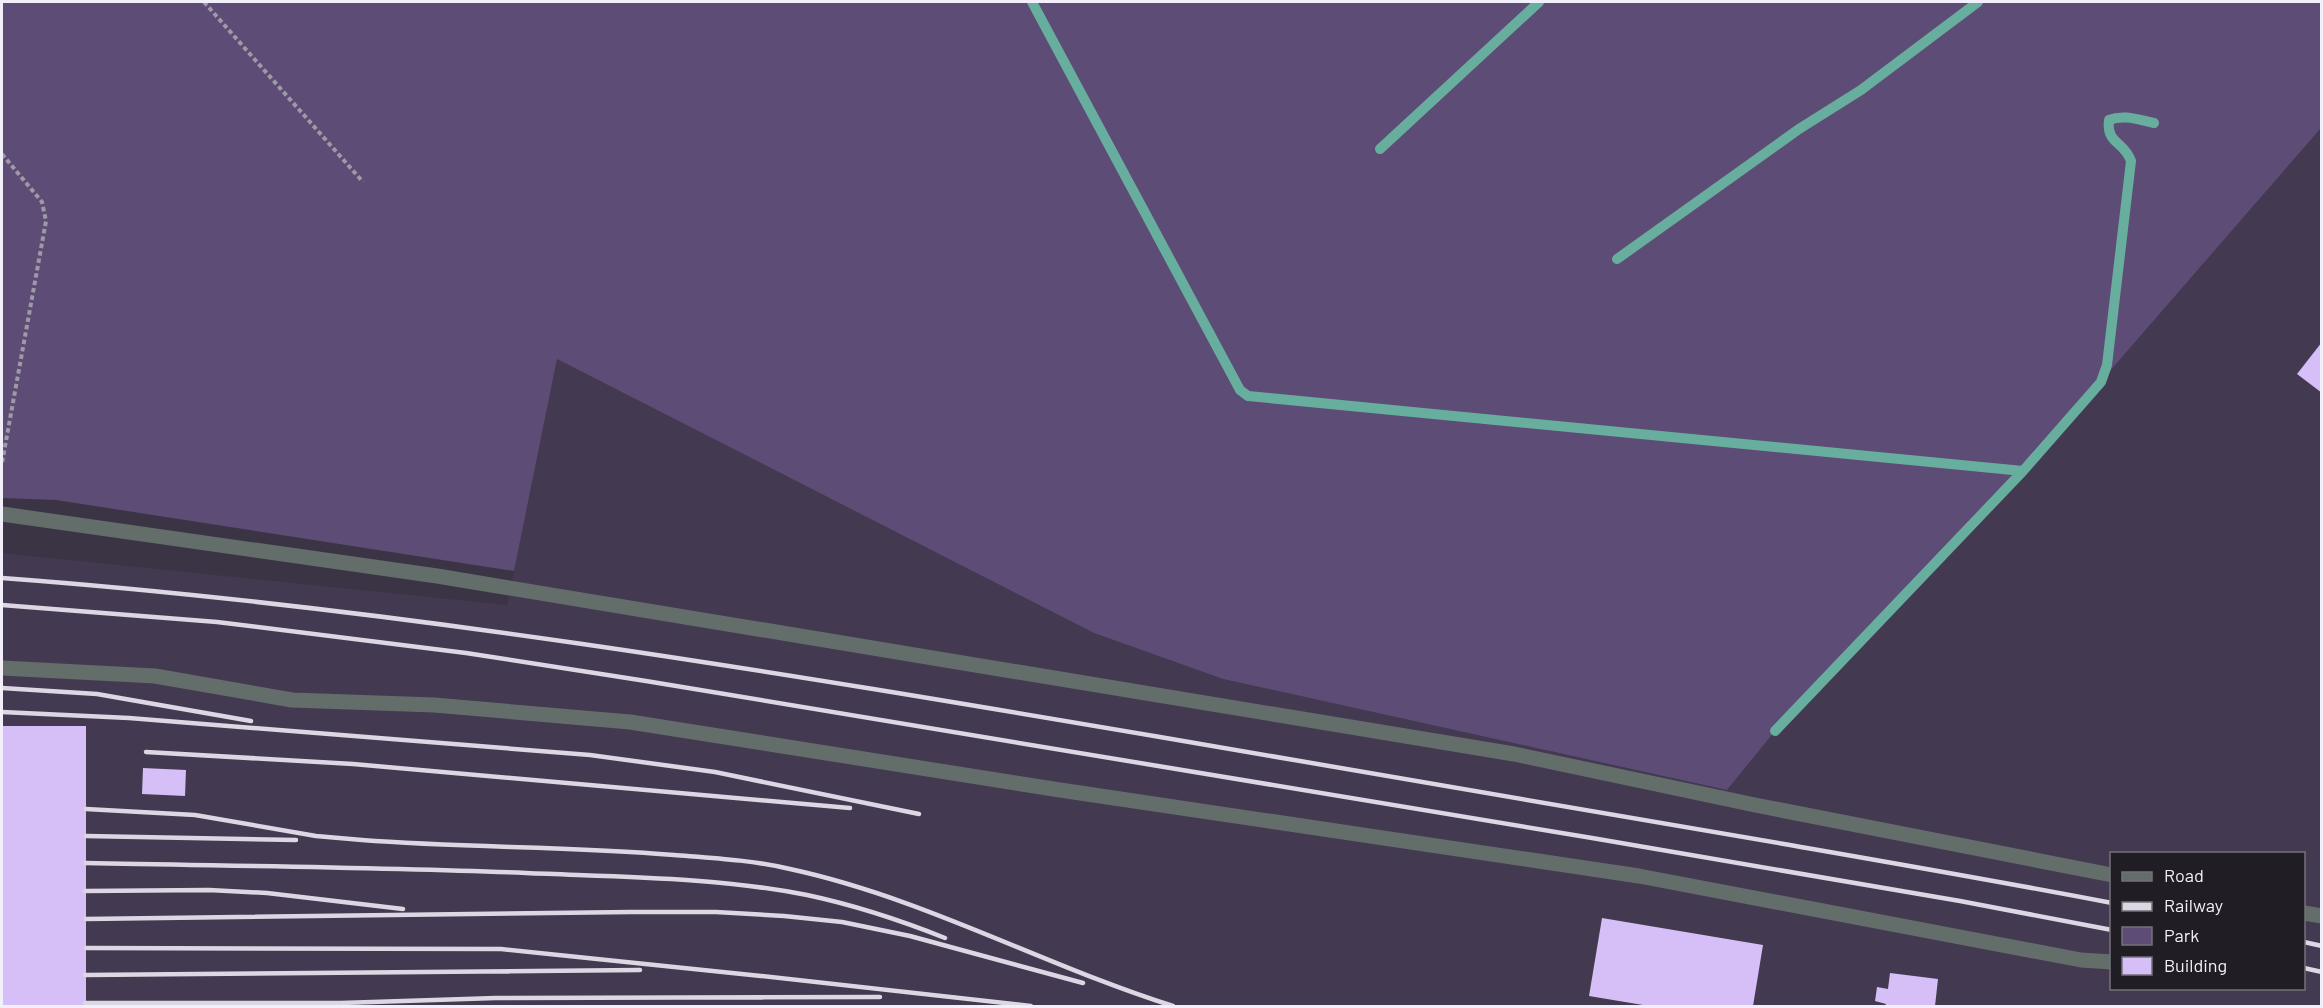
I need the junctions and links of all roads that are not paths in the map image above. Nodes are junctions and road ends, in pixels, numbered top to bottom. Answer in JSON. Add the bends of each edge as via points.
{"nodes":[{"id":1,"x":2,"y":514,"type":"edge"},
{"id":2,"x":2,"y":668,"type":"edge"},
{"id":3,"x":2110,"y":875,"type":"edge"},
{"id":4,"x":2110,"y":962,"type":"edge"}],
"edges":[{"from":1,"to":3,"type":"lane","via":[[436,576],[1514,754]]},
{"from":2,"to":4,"type":"lane","via":[[155,676],[292,700],[434,705],[630,722],[1639,876],[2069,958]]}]}
